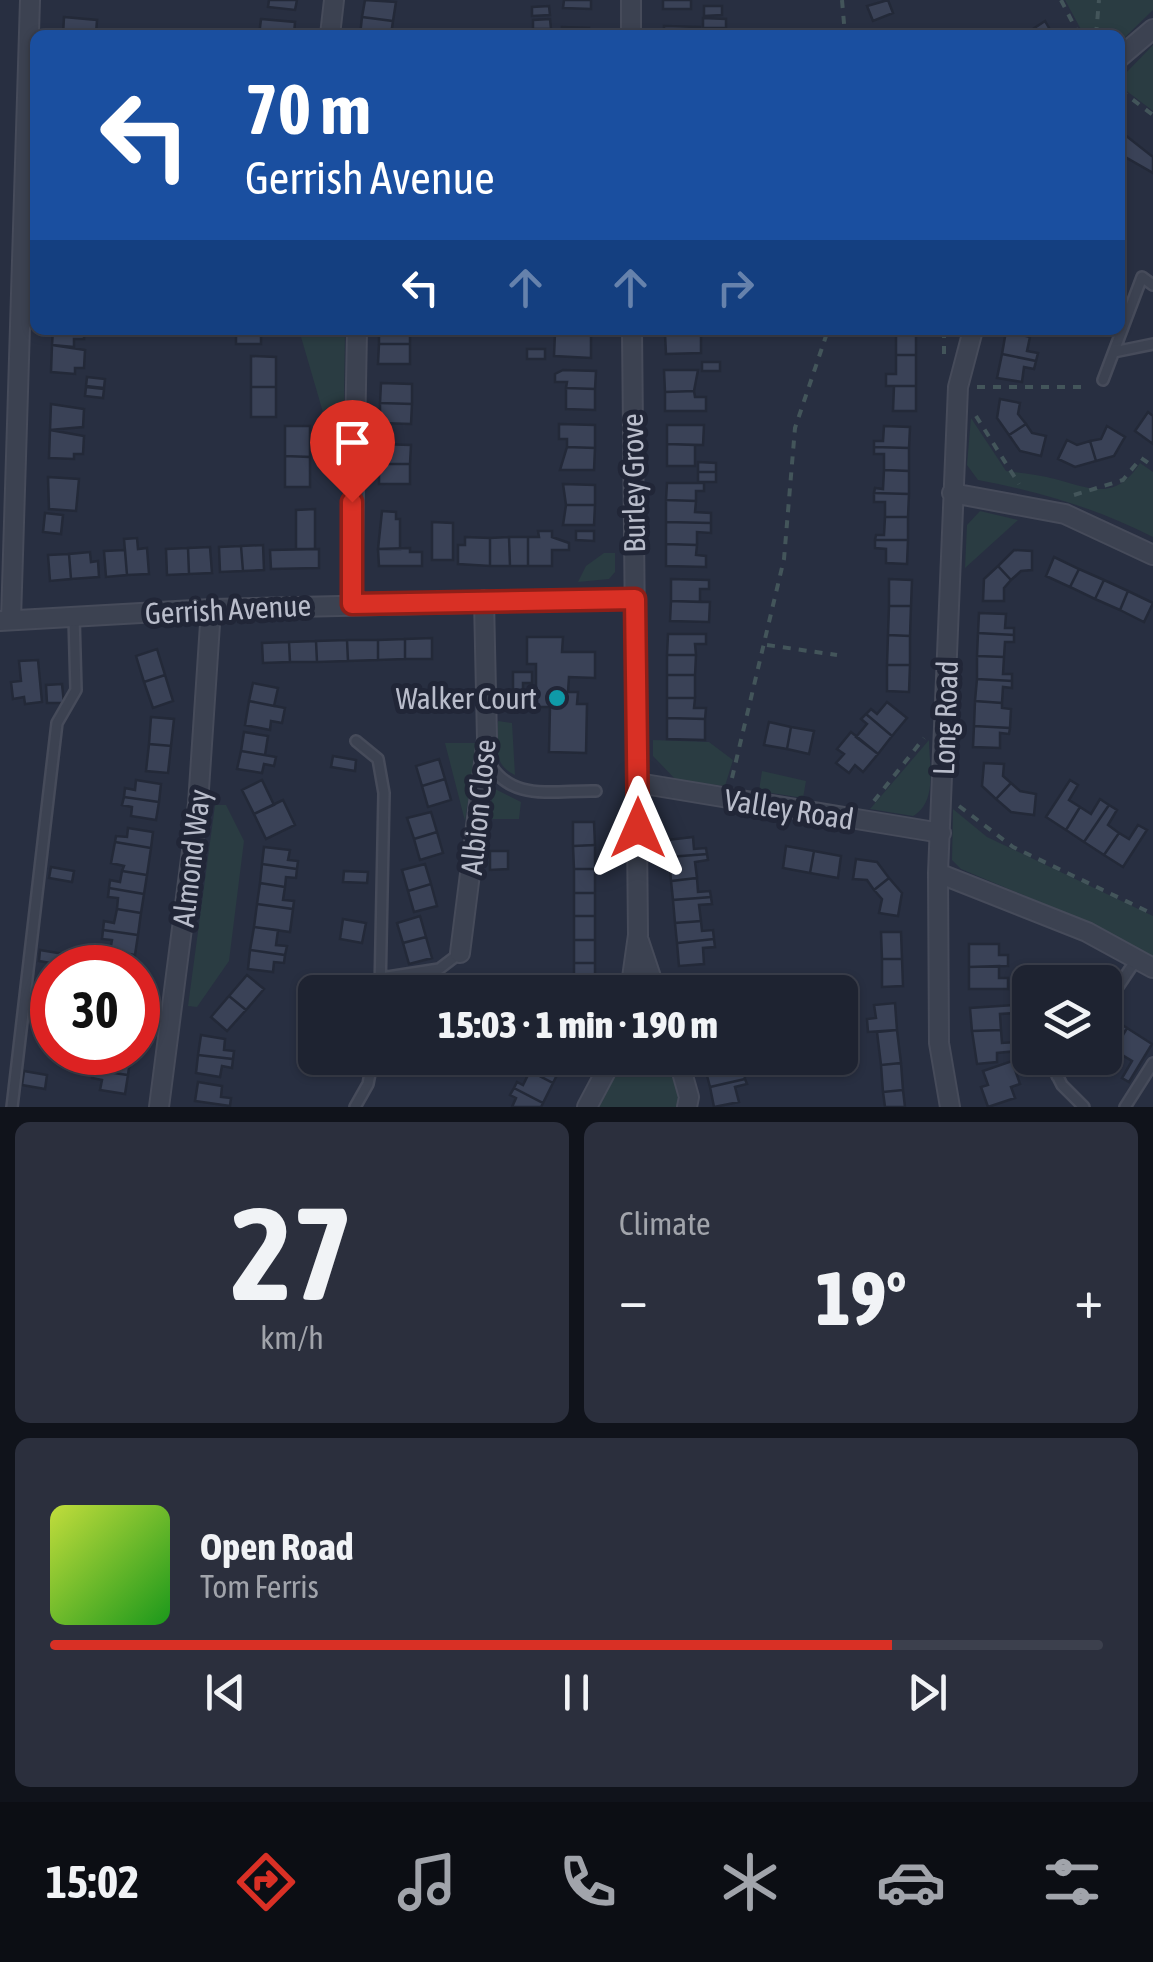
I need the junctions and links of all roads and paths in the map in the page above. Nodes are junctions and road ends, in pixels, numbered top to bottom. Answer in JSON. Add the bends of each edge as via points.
{"nodes":[{"id":1,"x":30,"y":0,"type":"edge"},
{"id":2,"x":334,"y":0,"type":"edge"},
{"id":3,"x":631,"y":0,"type":"edge"},
{"id":4,"x":842,"y":0,"type":"edge"},
{"id":5,"x":1061,"y":0,"type":"edge"},
{"id":6,"x":1099,"y":0,"type":"edge"},
{"id":7,"x":1153,"y":29,"type":"edge"},
{"id":8,"x":331,"y":30,"type":"edge"},
{"id":9,"x":631,"y":30,"type":"edge"},
{"id":10,"x":845,"y":30,"type":"edge"},
{"id":11,"x":1076,"y":30,"type":"edge"},
{"id":12,"x":1096,"y":30,"type":"edge"},
{"id":13,"x":1125,"y":54,"type":"edge"},
{"id":14,"x":1125,"y":94,"type":"edge"},
{"id":15,"x":1153,"y":114,"type":"edge"},
{"id":16,"x":1153,"y":285,"type":"edge"},
{"id":17,"x":1125,"y":323,"type":"edge"},
{"id":18,"x":357,"y":335,"type":"edge"},
{"id":19,"x":632,"y":335,"type":"edge"},
{"id":20,"x":826,"y":335,"type":"edge"},
{"id":21,"x":944,"y":335,"type":"edge"},
{"id":22,"x":972,"y":335,"type":"edge"},
{"id":23,"x":1120,"y":335,"type":"edge"},
{"id":24,"x":1153,"y":344,"type":"edge"},
{"id":25,"x":1114,"y":352,"type":"junction"},
{"id":26,"x":1103,"y":380,"type":"joint"},
{"id":27,"x":958,"y":387,"type":"junction"},
{"id":28,"x":1153,"y":466,"type":"edge"},
{"id":29,"x":952,"y":493,"type":"junction"},
{"id":30,"x":1070,"y":496,"type":"dead end"},
{"id":31,"x":1034,"y":507,"type":"junction"},
{"id":32,"x":1153,"y":555,"type":"edge"},
{"id":33,"x":635,"y":599,"type":"junction"},
{"id":34,"x":484,"y":600,"type":"junction"},
{"id":35,"x":352,"y":604,"type":"junction"},
{"id":36,"x":211,"y":608,"type":"junction"},
{"id":37,"x":74,"y":617,"type":"junction"},
{"id":38,"x":6,"y":621,"type":"edge"},
{"id":39,"x":766,"y":644,"type":"junction"},
{"id":40,"x":837,"y":655,"type":"dead end"},
{"id":41,"x":945,"y":713,"type":"junction"},
{"id":42,"x":356,"y":742,"type":"dead end"},
{"id":43,"x":485,"y":757,"type":"junction"},
{"id":44,"x":942,"y":781,"type":"junction"},
{"id":45,"x":638,"y":783,"type":"junction"},
{"id":46,"x":596,"y":791,"type":"dead end"},
{"id":47,"x":726,"y":798,"type":"junction"},
{"id":48,"x":858,"y":820,"type":"junction"},
{"id":49,"x":941,"y":833,"type":"junction"},
{"id":50,"x":938,"y":873,"type":"junction"},
{"id":51,"x":1153,"y":914,"type":"edge"},
{"id":52,"x":638,"y":936,"type":"junction"},
{"id":53,"x":460,"y":953,"type":"joint"},
{"id":54,"x":1145,"y":962,"type":"edge"},
{"id":55,"x":382,"y":975,"type":"edge"},
{"id":56,"x":401,"y":975,"type":"edge"},
{"id":57,"x":632,"y":975,"type":"edge"},
{"id":58,"x":651,"y":975,"type":"edge"},
{"id":59,"x":1122,"y":987,"type":"edge"},
{"id":60,"x":1153,"y":1063,"type":"edge"},
{"id":61,"x":370,"y":1075,"type":"edge"},
{"id":62,"x":605,"y":1075,"type":"edge"},
{"id":63,"x":683,"y":1075,"type":"edge"},
{"id":64,"x":1057,"y":1076,"type":"edge"},
{"id":65,"x":12,"y":1107,"type":"edge"},
{"id":66,"x":160,"y":1107,"type":"edge"},
{"id":67,"x":355,"y":1107,"type":"edge"},
{"id":68,"x":587,"y":1107,"type":"edge"},
{"id":69,"x":687,"y":1107,"type":"edge"},
{"id":70,"x":950,"y":1107,"type":"edge"},
{"id":71,"x":1084,"y":1107,"type":"edge"},
{"id":72,"x":1125,"y":1107,"type":"edge"}],
"edges":[{"from":1,"to":38,"type":"street"},
{"from":2,"to":8,"type":"street"},
{"from":3,"to":9,"type":"street"},
{"from":4,"to":10,"type":"path"},
{"from":5,"to":11,"type":"path"},
{"from":6,"to":12,"type":"path"},
{"from":7,"to":13,"type":"street"},
{"from":14,"to":15,"type":"path"},
{"from":16,"to":17,"type":"lane","via":[[1142,277]]},
{"from":18,"to":35,"type":"street"},
{"from":19,"to":33,"type":"street","name":"Burley Grove"},
{"from":20,"to":39,"type":"path","via":[[795,428],[784,559]]},
{"from":21,"to":27,"type":"path","via":[[944,364]]},
{"from":22,"to":27,"type":"street","name":"Long Road"},
{"from":23,"to":25,"type":"lane"},
{"from":24,"to":25,"type":"lane"},
{"from":25,"to":26,"type":"lane"},
{"from":26,"to":27,"type":"path","via":[[1097,387]]},
{"from":27,"to":29,"type":"street","name":"Long Road"},
{"from":27,"to":31,"type":"path"},
{"from":28,"to":30,"type":"path","via":[[1141,458],[1123,480]]},
{"from":29,"to":31,"type":"street"},
{"from":29,"to":41,"type":"street","name":"Long Road"},
{"from":31,"to":32,"type":"street","via":[[1065,514]]},
{"from":33,"to":34,"type":"street","name":"Gerrish Avenue"},
{"from":33,"to":45,"type":"street","name":"Burley Grove"},
{"from":34,"to":35,"type":"street","name":"Gerrish Avenue"},
{"from":34,"to":43,"type":"street","name":"Albion Close"},
{"from":35,"to":36,"type":"street","name":"Gerrish Avenue"},
{"from":36,"to":37,"type":"street","name":"Gerrish Avenue"},
{"from":36,"to":66,"type":"street","name":"Almond Way","via":[[198,804]]},
{"from":37,"to":38,"type":"street","name":"Gerrish Avenue"},
{"from":37,"to":65,"type":"lane","via":[[76,690],[57,723]]},
{"from":39,"to":40,"type":"path"},
{"from":39,"to":47,"type":"path"},
{"from":41,"to":44,"type":"street","name":"Long Road"},
{"from":41,"to":48,"type":"path"},
{"from":42,"to":55,"type":"lane","via":[[378,759],[384,793]]},
{"from":43,"to":46,"type":"lane","via":[[497,779],[513,790]]},
{"from":43,"to":53,"type":"street","name":"Albion Close"},
{"from":44,"to":49,"type":"street","name":"Long Road"},
{"from":44,"to":51,"type":"path","via":[[968,814],[1014,847]]},
{"from":45,"to":47,"type":"street","name":"Valley Road"},
{"from":45,"to":52,"type":"street","name":"Burley Grove"},
{"from":47,"to":48,"type":"street","name":"Valley Road"},
{"from":48,"to":49,"type":"street","name":"Valley Road"},
{"from":49,"to":50,"type":"street","name":"Long Road"},
{"from":50,"to":54,"type":"street"},
{"from":50,"to":70,"type":"street","name":"Long Road","via":[[939,1043]]},
{"from":52,"to":57,"type":"street","name":"Burley Grove"},
{"from":52,"to":58,"type":"street","name":"Burley Grove"},
{"from":53,"to":56,"type":"lane","via":[[438,969]]},
{"from":54,"to":59,"type":"lane"},
{"from":60,"to":72,"type":"lane"},
{"from":61,"to":67,"type":"lane"},
{"from":62,"to":68,"type":"street"},
{"from":63,"to":69,"type":"street"},
{"from":64,"to":71,"type":"lane"}]}
